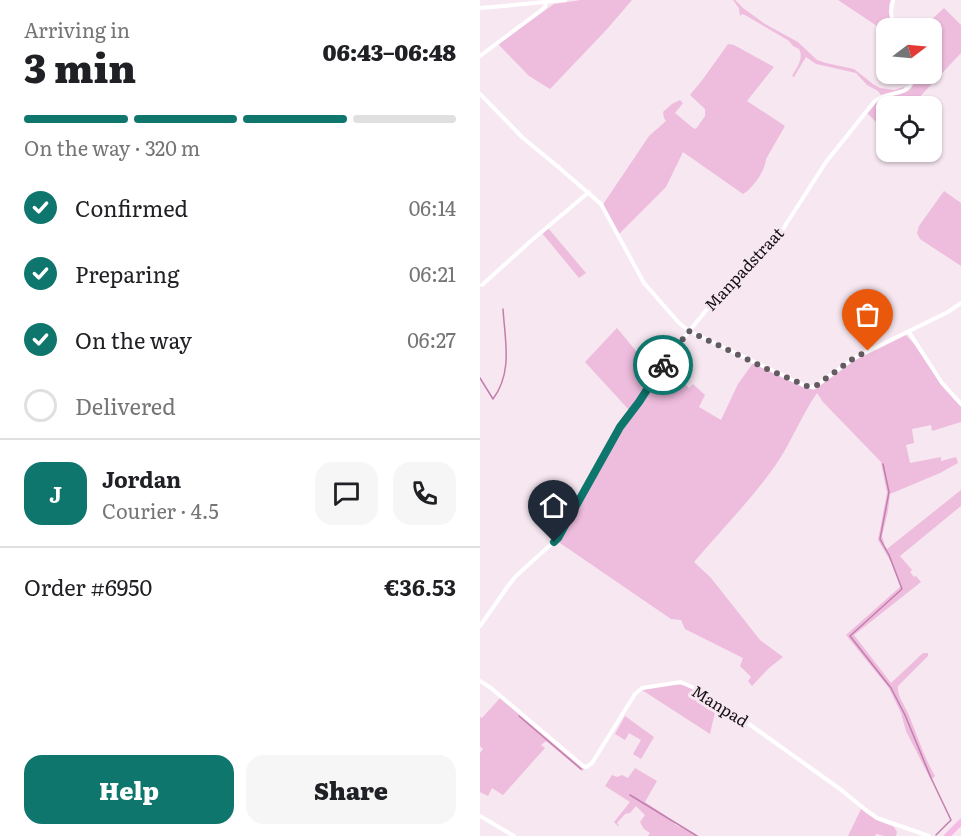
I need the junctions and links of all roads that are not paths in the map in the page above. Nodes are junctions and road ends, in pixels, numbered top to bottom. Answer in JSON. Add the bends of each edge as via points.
{"nodes":[{"id":1,"x":565,"y":0,"type":"edge"},
{"id":2,"x":893,"y":0,"type":"edge"},
{"id":3,"x":546,"y":3,"type":"junction"},
{"id":4,"x":480,"y":8,"type":"edge"},
{"id":5,"x":892,"y":18,"type":"edge"},
{"id":6,"x":480,"y":56,"type":"edge"},
{"id":7,"x":911,"y":84,"type":"edge"},
{"id":8,"x":480,"y":94,"type":"edge"},
{"id":9,"x":588,"y":192,"type":"junction"},
{"id":10,"x":482,"y":285,"type":"dead end"},
{"id":11,"x":961,"y":303,"type":"edge"},
{"id":12,"x":689,"y":331,"type":"junction"},
{"id":13,"x":909,"y":332,"type":"junction"},
{"id":14,"x":961,"y":404,"type":"edge"},
{"id":15,"x":480,"y":626,"type":"edge"},
{"id":16,"x":480,"y":681,"type":"edge"},
{"id":17,"x":480,"y":816,"type":"edge"},
{"id":18,"x":961,"y":822,"type":"edge"},
{"id":19,"x":513,"y":836,"type":"edge"},
{"id":20,"x":929,"y":836,"type":"edge"},
{"id":21,"x":947,"y":836,"type":"edge"}],
"edges":[{"from":1,"to":3,"type":"street"},
{"from":2,"to":5,"type":"street"},
{"from":3,"to":4,"type":"street"},
{"from":3,"to":6,"type":"street"},
{"from":7,"to":12,"type":"street","name":"Manpadstraat","via":[[874,102],[826,162],[781,232]]},
{"from":8,"to":9,"type":"street","via":[[523,138]]},
{"from":9,"to":10,"type":"street"},
{"from":9,"to":12,"type":"street","via":[[601,204],[644,284]]},
{"from":11,"to":13,"type":"street"},
{"from":12,"to":13,"type":"street","via":[[809,387],[854,358]]},
{"from":12,"to":15,"type":"street","name":"Manpadstraat","via":[[620,427],[558,538],[516,576]]},
{"from":13,"to":14,"type":"street","via":[[942,383]]},
{"from":16,"to":20,"type":"street","name":"Manpad","via":[[586,767],[638,690],[681,682],[707,694],[872,815]]},
{"from":17,"to":19,"type":"street"},
{"from":18,"to":21,"type":"main road"}]}
